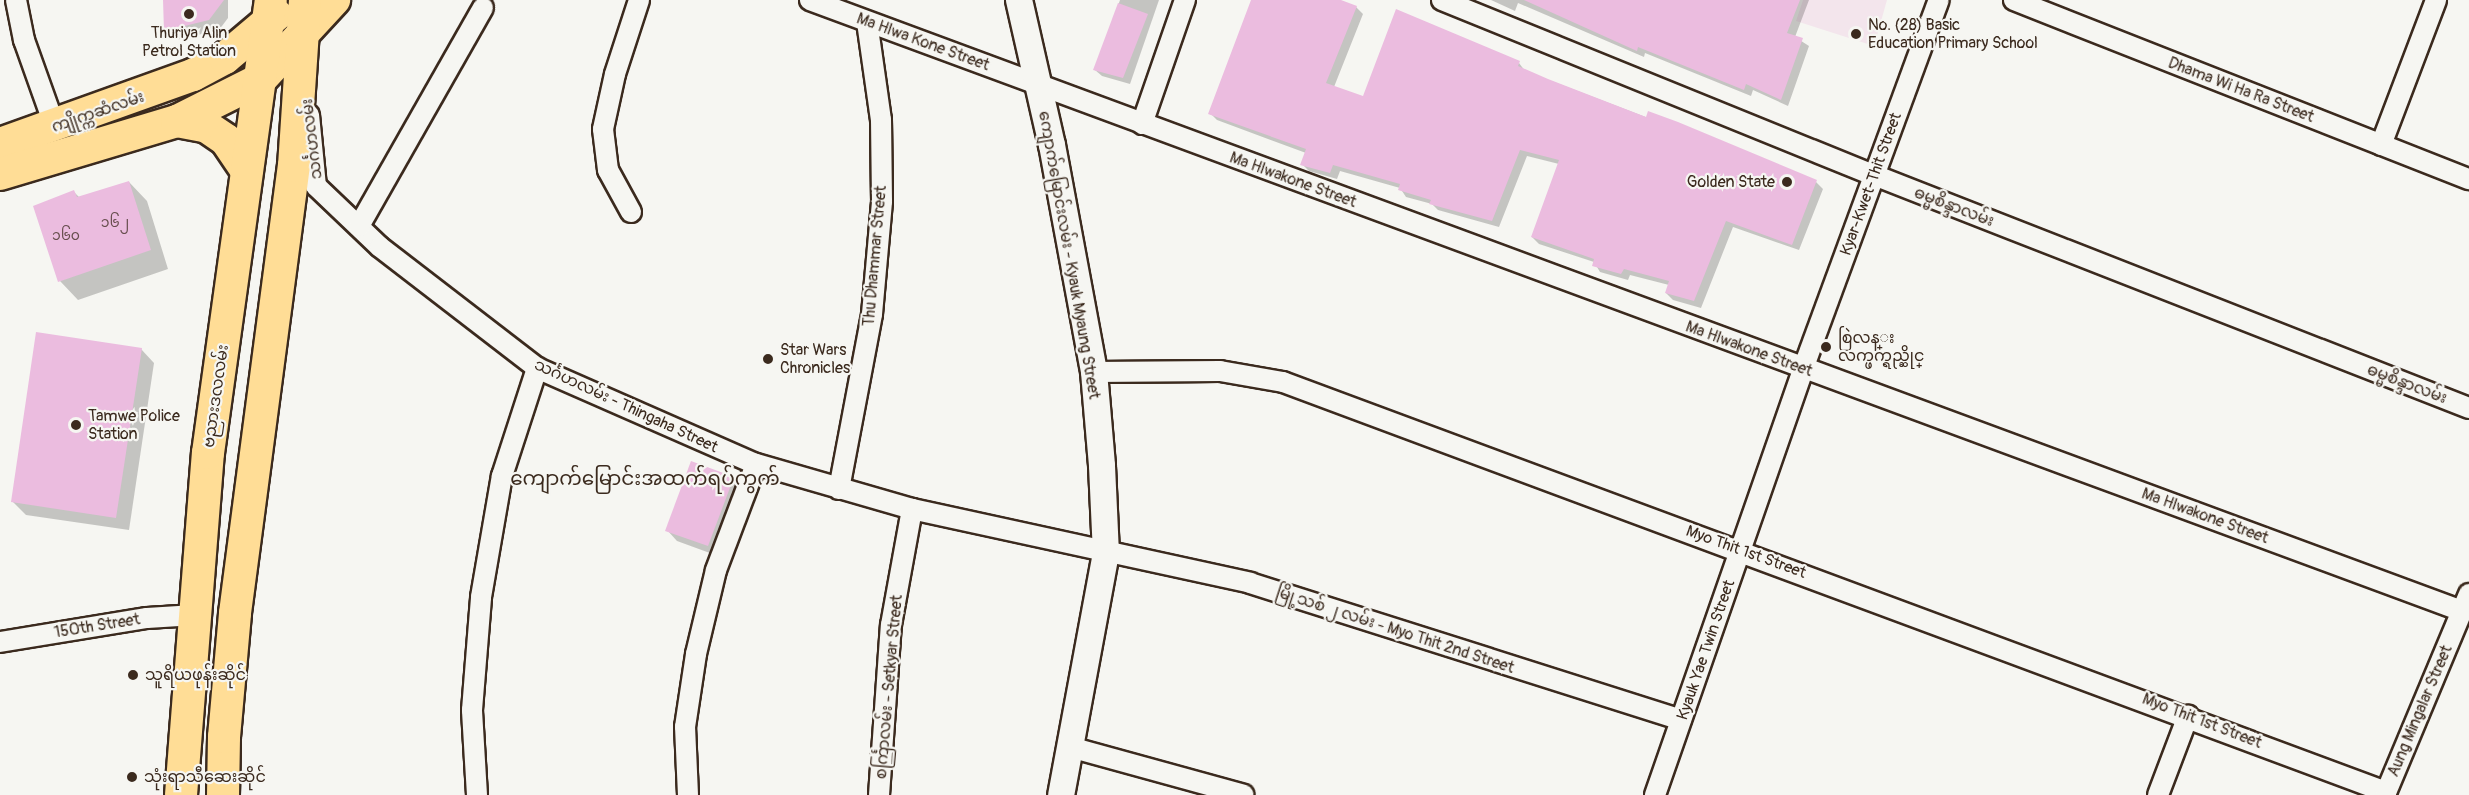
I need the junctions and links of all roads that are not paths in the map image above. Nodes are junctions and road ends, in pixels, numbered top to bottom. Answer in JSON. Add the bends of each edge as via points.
{"nodes":[{"id":1,"x":16,"y":0,"type":"edge"},
{"id":2,"x":290,"y":0,"type":"edge"},
{"id":3,"x":306,"y":0,"type":"edge"},
{"id":4,"x":334,"y":0,"type":"edge"},
{"id":5,"x":639,"y":0,"type":"edge"},
{"id":6,"x":810,"y":0,"type":"edge"},
{"id":7,"x":1019,"y":0,"type":"edge"},
{"id":8,"x":1185,"y":0,"type":"edge"},
{"id":9,"x":1442,"y":0,"type":"edge"},
{"id":10,"x":1939,"y":0,"type":"edge"},
{"id":11,"x":2014,"y":0,"type":"edge"},
{"id":12,"x":2436,"y":0,"type":"edge"},
{"id":13,"x":483,"y":8,"type":"dead end"},
{"id":14,"x":270,"y":11,"type":"edge"},
{"id":15,"x":867,"y":22,"type":"junction"},
{"id":16,"x":304,"y":35,"type":"junction"},
{"id":17,"x":261,"y":79,"type":"junction"},
{"id":18,"x":1037,"y":83,"type":"junction"},
{"id":19,"x":177,"y":121,"type":"junction"},
{"id":20,"x":1142,"y":124,"type":"junction"},
{"id":21,"x":55,"y":127,"type":"junction"},
{"id":22,"x":0,"y":144,"type":"edge"},
{"id":23,"x":2381,"y":145,"type":"junction"},
{"id":24,"x":247,"y":171,"type":"junction"},
{"id":25,"x":0,"y":174,"type":"edge"},
{"id":26,"x":1874,"y":175,"type":"junction"},
{"id":27,"x":2469,"y":179,"type":"edge"},
{"id":28,"x":631,"y":212,"type":"dead end"},
{"id":29,"x":359,"y":226,"type":"junction"},
{"id":30,"x":537,"y":368,"type":"junction"},
{"id":31,"x":1803,"y":369,"type":"junction"},
{"id":32,"x":1094,"y":372,"type":"junction"},
{"id":33,"x":2469,"y":408,"type":"edge"},
{"id":34,"x":756,"y":465,"type":"junction"},
{"id":35,"x":840,"y":489,"type":"junction"},
{"id":36,"x":912,"y":509,"type":"junction"},
{"id":37,"x":1740,"y":550,"type":"junction"},
{"id":38,"x":1106,"y":553,"type":"junction"},
{"id":39,"x":2464,"y":614,"type":"edge"},
{"id":40,"x":195,"y":615,"type":"junction"},
{"id":41,"x":0,"y":642,"type":"edge"},
{"id":42,"x":2188,"y":716,"type":"junction"},
{"id":43,"x":1681,"y":720,"type":"junction"},
{"id":44,"x":1070,"y":747,"type":"junction"},
{"id":45,"x":2385,"y":793,"type":"edge"},
{"id":46,"x":180,"y":795,"type":"edge"},
{"id":47,"x":223,"y":795,"type":"edge"},
{"id":48,"x":477,"y":795,"type":"edge"},
{"id":49,"x":688,"y":795,"type":"edge"},
{"id":50,"x":879,"y":795,"type":"edge"},
{"id":51,"x":1060,"y":795,"type":"edge"},
{"id":52,"x":1244,"y":795,"type":"edge"},
{"id":53,"x":1655,"y":795,"type":"edge"},
{"id":54,"x":2158,"y":795,"type":"edge"}],
"edges":[{"from":1,"to":21,"type":"street","via":[[24,40]]},
{"from":2,"to":14,"type":"main road","name":"ကျိုက္ကဆံလမ်း"},
{"from":3,"to":16,"type":"main road"},
{"from":4,"to":16,"type":"main road","name":"ကျိုက္ကဆံလမ်း"},
{"from":5,"to":28,"type":"street","via":[[615,74],[603,129],[608,170]]},
{"from":6,"to":15,"type":"street","name":"Ma Hlwa Kone Street"},
{"from":7,"to":18,"type":"street","name":"ကျောက်မြောင်းလမ်း - Kyauk Myaung Street"},
{"from":8,"to":20,"type":"street"},
{"from":9,"to":26,"type":"street","name":"ဓမ္မစိန္ဒာလမ်း"},
{"from":10,"to":26,"type":"street","name":"Kyar-Kwet-Thit Street"},
{"from":11,"to":23,"type":"street","name":"Dhama Wi Ha Ra Street"},
{"from":12,"to":23,"type":"street"},
{"from":13,"to":29,"type":"street"},
{"from":14,"to":17,"type":"main road","name":"ဗညားဒလလမ်း"},
{"from":14,"to":21,"type":"main road","name":"ကျိုက္ကဆံလမ်း","via":[[225,58],[193,75]]},
{"from":15,"to":18,"type":"street","name":"Ma Hlwa Kone Street"},
{"from":15,"to":35,"type":"street","name":"Thu Dhammar Street","via":[[881,120],[882,201],[872,314]]},
{"from":16,"to":17,"type":"main road","name":"ကျိုက္ကဆံလမ်း"},
{"from":16,"to":29,"type":"street","name":"သင်္ဂဟလမ်း","via":[[316,186]]},
{"from":16,"to":47,"type":"main road","via":[[294,166],[235,613]]},
{"from":17,"to":19,"type":"main road","name":"ကျိုက္ကဆံလမ်း"},
{"from":17,"to":24,"type":"main road","name":"ဗညားဒလလမ်း"},
{"from":18,"to":20,"type":"street","name":"Ma Hlwakone Street"},
{"from":18,"to":32,"type":"street","name":"ကျောက်မြောင်းလမ်း - Kyauk Myaung Street"},
{"from":19,"to":24,"type":"main road","via":[[207,127],[226,140]]},
{"from":19,"to":25,"type":"main road","name":"ကျိုက္ကဆံလမ်း"},
{"from":20,"to":31,"type":"street","name":"Ma Hlwakone Street"},
{"from":21,"to":22,"type":"main road","name":"ကျိုက္ကဆံလမ်း"},
{"from":23,"to":27,"type":"street","name":"Dhama Wi Ha Ra Street"},
{"from":24,"to":40,"type":"main road","name":"ဗညားဒလလမ်း","via":[[208,453]]},
{"from":26,"to":31,"type":"street","name":"Kyar-Kwet-Thit Street"},
{"from":26,"to":33,"type":"street","name":"ဓမ္မစိန္ဒာလမ်း"},
{"from":29,"to":30,"type":"street","name":"သင်္ဂဟလမ်း - Thingaha Street","via":[[380,247]]},
{"from":30,"to":34,"type":"street","name":"သင်္ဂဟလမ်း - Thingaha Street"},
{"from":30,"to":48,"type":"street","via":[[502,476],[481,597],[472,710]]},
{"from":31,"to":37,"type":"street","name":"Kyauk Yae Twin Street"},
{"from":31,"to":39,"type":"street","name":"Ma Hlwakone Street"},
{"from":32,"to":37,"type":"street","name":"Myo Thit 1st Street","via":[[1220,371],[1283,382]]},
{"from":32,"to":38,"type":"street","name":"ကျောက်မြောင်းလမ်း - Kyauk Myaung Street"},
{"from":34,"to":35,"type":"street","name":"သင်္ဂဟလမ်း - Thingaha Street"},
{"from":34,"to":49,"type":"street","via":[[716,570],[696,654],[685,728]]},
{"from":35,"to":36,"type":"street","name":"သင်္ဂဟလမ်း - Thingaha Street"},
{"from":36,"to":38,"type":"street","name":"သင်္ဂဟလမ်း - Thingaha Street"},
{"from":36,"to":50,"type":"street","name":"စင်္ကြာလမ်း - Setkyar Street","via":[[891,625]]},
{"from":37,"to":42,"type":"street","name":"Myo Thit 1st Street"},
{"from":37,"to":43,"type":"street","name":"Kyauk Yae Twin Street"},
{"from":38,"to":43,"type":"street","name":"မြို့သစ် ၂ လမ်း - Myo Thit 2nd Street","via":[[1250,583]]},
{"from":38,"to":44,"type":"street","name":"ကျောက်မြောင်းလမ်း - Kyauk Myaung Street"},
{"from":39,"to":45,"type":"street","name":"Aung Mingalar Street"},
{"from":40,"to":41,"type":"street","name":"150th Street","via":[[147,618]]},
{"from":40,"to":46,"type":"main road","name":"ဗညားဒလလမ်း"},
{"from":42,"to":45,"type":"street","name":"Myo Thit 1st Street"},
{"from":42,"to":54,"type":"street"},
{"from":43,"to":53,"type":"street","name":"Kyauk Yae Twin Street"},
{"from":44,"to":51,"type":"street","name":"ကျောက်မြောင်းလမ်း - Kyauk Myaung Street"},
{"from":44,"to":52,"type":"street"}]}
